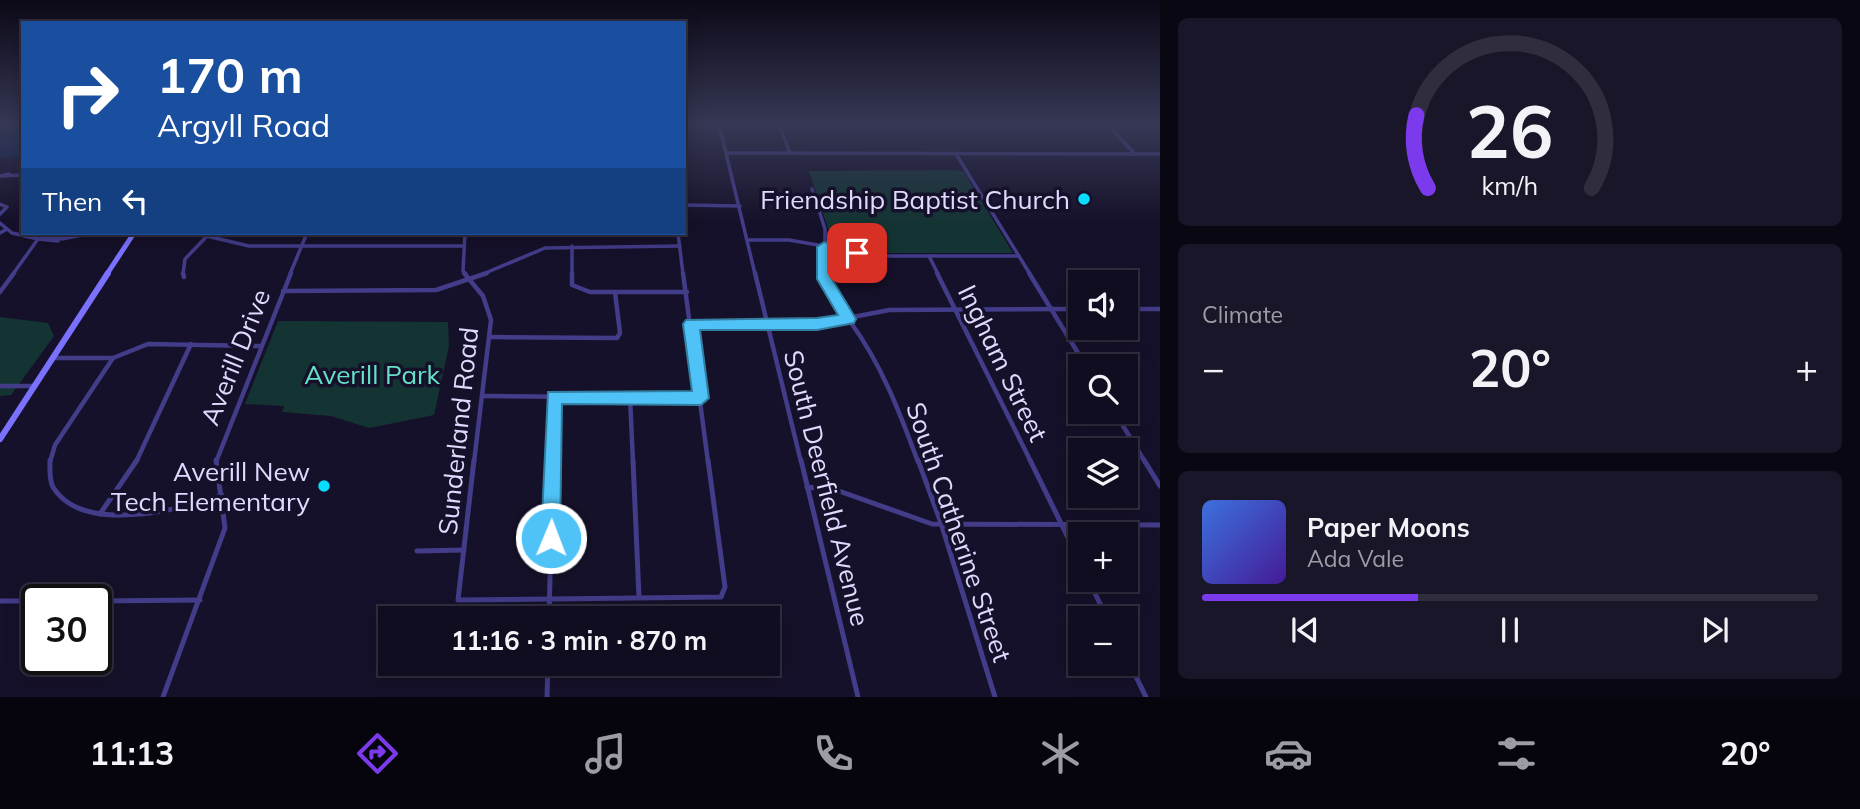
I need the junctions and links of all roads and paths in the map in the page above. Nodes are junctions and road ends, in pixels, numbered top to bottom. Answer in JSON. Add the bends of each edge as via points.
{"nodes":[{"id":1,"x":728,"y":157,"type":"edge"},
{"id":2,"x":957,"y":157,"type":"edge"},
{"id":3,"x":9,"y":174,"type":"dead end"},
{"id":4,"x":21,"y":175,"type":"edge"},
{"id":5,"x":812,"y":189,"type":"dead end"},
{"id":6,"x":0,"y":204,"type":"edge"},
{"id":7,"x":686,"y":205,"type":"edge"},
{"id":8,"x":740,"y":206,"type":"junction"},
{"id":9,"x":0,"y":214,"type":"edge"},
{"id":10,"x":0,"y":223,"type":"edge"},
{"id":11,"x":7,"y":229,"type":"junction"},
{"id":12,"x":0,"y":233,"type":"edge"},
{"id":13,"x":21,"y":234,"type":"edge"},
{"id":14,"x":26,"y":235,"type":"edge"},
{"id":15,"x":82,"y":235,"type":"edge"},
{"id":16,"x":133,"y":235,"type":"edge"},
{"id":17,"x":208,"y":235,"type":"edge"},
{"id":18,"x":212,"y":235,"type":"edge"},
{"id":19,"x":306,"y":235,"type":"edge"},
{"id":20,"x":465,"y":235,"type":"edge"},
{"id":21,"x":678,"y":235,"type":"edge"},
{"id":22,"x":38,"y":239,"type":"junction"},
{"id":23,"x":748,"y":240,"type":"junction"},
{"id":24,"x":301,"y":246,"type":"junction"},
{"id":25,"x":462,"y":246,"type":"junction"},
{"id":26,"x":572,"y":246,"type":"junction"},
{"id":27,"x":680,"y":246,"type":"junction"},
{"id":28,"x":824,"y":247,"type":"junction"},
{"id":29,"x":929,"y":256,"type":"junction"},
{"id":30,"x":1019,"y":256,"type":"junction"},
{"id":31,"x":184,"y":277,"type":"dead end"},
{"id":32,"x":471,"y":279,"type":"junction"},
{"id":33,"x":283,"y":291,"type":"junction"},
{"id":34,"x":0,"y":292,"type":"edge"},
{"id":35,"x":615,"y":292,"type":"junction"},
{"id":36,"x":687,"y":292,"type":"junction"},
{"id":37,"x":955,"y":309,"type":"junction"},
{"id":38,"x":1051,"y":309,"type":"junction"},
{"id":39,"x":1068,"y":309,"type":"edge"},
{"id":40,"x":1138,"y":309,"type":"edge"},
{"id":41,"x":1160,"y":309,"type":"edge"},
{"id":42,"x":848,"y":319,"type":"junction"},
{"id":43,"x":691,"y":324,"type":"junction"},
{"id":44,"x":768,"y":326,"type":"junction"},
{"id":45,"x":490,"y":337,"type":"junction"},
{"id":46,"x":191,"y":344,"type":"junction"},
{"id":47,"x":261,"y":346,"type":"junction"},
{"id":48,"x":1079,"y":354,"type":"edge"},
{"id":49,"x":52,"y":358,"type":"junction"},
{"id":50,"x":113,"y":358,"type":"junction"},
{"id":51,"x":0,"y":386,"type":"edge"},
{"id":52,"x":33,"y":386,"type":"junction"},
{"id":53,"x":483,"y":396,"type":"junction"},
{"id":54,"x":554,"y":397,"type":"junction"},
{"id":55,"x":630,"y":397,"type":"junction"},
{"id":56,"x":701,"y":398,"type":"junction"},
{"id":57,"x":1122,"y":424,"type":"edge"},
{"id":58,"x":0,"y":439,"type":"edge"},
{"id":59,"x":1160,"y":486,"type":"edge"},
{"id":60,"x":807,"y":487,"type":"junction"},
{"id":61,"x":222,"y":495,"type":"junction"},
{"id":62,"x":100,"y":514,"type":"junction"},
{"id":63,"x":942,"y":523,"type":"junction"},
{"id":64,"x":1061,"y":525,"type":"junction"},
{"id":65,"x":1160,"y":525,"type":"edge"},
{"id":66,"x":1068,"y":539,"type":"edge"},
{"id":67,"x":464,"y":550,"type":"junction"},
{"id":68,"x":417,"y":551,"type":"dead end"},
{"id":69,"x":549,"y":597,"type":"junction"},
{"id":70,"x":639,"y":597,"type":"junction"},
{"id":71,"x":200,"y":600,"type":"junction"},
{"id":72,"x":0,"y":601,"type":"edge"},
{"id":73,"x":21,"y":601,"type":"edge"},
{"id":74,"x":112,"y":601,"type":"edge"},
{"id":75,"x":549,"y":606,"type":"edge"},
{"id":76,"x":548,"y":676,"type":"edge"},
{"id":77,"x":1136,"y":676,"type":"edge"},
{"id":78,"x":163,"y":697,"type":"edge"},
{"id":79,"x":547,"y":697,"type":"edge"},
{"id":80,"x":858,"y":697,"type":"edge"},
{"id":81,"x":995,"y":697,"type":"edge"},
{"id":82,"x":1146,"y":697,"type":"edge"}],
"edges":[{"from":1,"to":8,"type":"street","name":"South Deerfield Avenue"},
{"from":2,"to":30,"type":"street"},
{"from":3,"to":4,"type":"street"},
{"from":5,"to":28,"type":"street","name":"South Catherine Street","via":[[825,229]]},
{"from":6,"to":9,"type":"street","via":[[7,207]]},
{"from":7,"to":8,"type":"street"},
{"from":8,"to":23,"type":"street","name":"South Deerfield Avenue"},
{"from":10,"to":11,"type":"street"},
{"from":11,"to":12,"type":"street"},
{"from":11,"to":13,"type":"street"},
{"from":14,"to":22,"type":"street"},
{"from":15,"to":22,"type":"street"},
{"from":16,"to":49,"type":"main road"},
{"from":17,"to":31,"type":"street","via":[[186,259]]},
{"from":18,"to":24,"type":"street","via":[[241,245]]},
{"from":19,"to":24,"type":"street","name":"Averill Drive"},
{"from":20,"to":25,"type":"street","name":"Sunderland Road"},
{"from":21,"to":27,"type":"street"},
{"from":22,"to":34,"type":"street"},
{"from":23,"to":28,"type":"street","via":[[789,240]]},
{"from":23,"to":44,"type":"street","name":"South Deerfield Avenue"},
{"from":24,"to":25,"type":"street"},
{"from":24,"to":33,"type":"street","name":"Averill Drive"},
{"from":25,"to":32,"type":"street","name":"Sunderland Road","via":[[463,271]]},
{"from":26,"to":27,"type":"street"},
{"from":26,"to":32,"type":"street","via":[[545,248]]},
{"from":26,"to":35,"type":"street","via":[[572,285],[590,292]]},
{"from":27,"to":36,"type":"street"},
{"from":28,"to":29,"type":"street","via":[[869,255]]},
{"from":28,"to":42,"type":"street","name":"South Catherine Street","via":[[825,279]]},
{"from":29,"to":30,"type":"street"},
{"from":29,"to":37,"type":"street","name":"Ingham Street"},
{"from":30,"to":38,"type":"street"},
{"from":32,"to":33,"type":"street","via":[[436,290]]},
{"from":32,"to":45,"type":"street","name":"Sunderland Road","via":[[488,307]]},
{"from":33,"to":47,"type":"street","name":"Averill Drive"},
{"from":35,"to":36,"type":"street"},
{"from":35,"to":45,"type":"street","via":[[617,338]]},
{"from":36,"to":43,"type":"street"},
{"from":37,"to":38,"type":"street"},
{"from":37,"to":42,"type":"street","via":[[889,310]]},
{"from":37,"to":64,"type":"street","name":"Ingham Street"},
{"from":38,"to":39,"type":"street"},
{"from":38,"to":48,"type":"street"},
{"from":40,"to":41,"type":"street"},
{"from":42,"to":44,"type":"street"},
{"from":42,"to":63,"type":"street","name":"South Catherine Street","via":[[866,343],[900,412]]},
{"from":43,"to":44,"type":"street"},
{"from":43,"to":56,"type":"street"},
{"from":44,"to":60,"type":"street","name":"South Deerfield Avenue"},
{"from":45,"to":53,"type":"street","name":"Sunderland Road"},
{"from":46,"to":47,"type":"street"},
{"from":46,"to":50,"type":"street","via":[[148,344]]},
{"from":46,"to":62,"type":"street","via":[[132,471]]},
{"from":47,"to":61,"type":"street","name":"Averill Drive","via":[[216,459]]},
{"from":49,"to":50,"type":"street"},
{"from":49,"to":52,"type":"main road"},
{"from":50,"to":62,"type":"street","via":[[50,457],[52,487],[59,497],[84,512]]},
{"from":51,"to":52,"type":"street"},
{"from":52,"to":58,"type":"main road"},
{"from":53,"to":54,"type":"street"},
{"from":53,"to":67,"type":"street","name":"Sunderland Road"},
{"from":54,"to":55,"type":"street"},
{"from":54,"to":69,"type":"street"},
{"from":55,"to":56,"type":"street"},
{"from":55,"to":70,"type":"street"},
{"from":56,"to":70,"type":"street","via":[[725,587],[721,597]]},
{"from":57,"to":59,"type":"street"},
{"from":60,"to":63,"type":"street","via":[[835,491],[914,522]]},
{"from":60,"to":80,"type":"street","name":"South Deerfield Avenue"},
{"from":61,"to":62,"type":"street","via":[[169,510]]},
{"from":61,"to":71,"type":"street","name":"Averill Drive","via":[[225,528]]},
{"from":63,"to":64,"type":"street"},
{"from":63,"to":81,"type":"street","name":"South Catherine Street"},
{"from":64,"to":65,"type":"street"},
{"from":64,"to":66,"type":"street","name":"Ingham Street"},
{"from":67,"to":68,"type":"street"},
{"from":67,"to":69,"type":"street","name":"Sunderland Road","via":[[458,600]]},
{"from":69,"to":70,"type":"street"},
{"from":69,"to":75,"type":"street"},
{"from":71,"to":74,"type":"street"},
{"from":71,"to":78,"type":"street","name":"Averill Drive"},
{"from":72,"to":73,"type":"street"},
{"from":76,"to":79,"type":"street"},
{"from":77,"to":82,"type":"street"}]}
